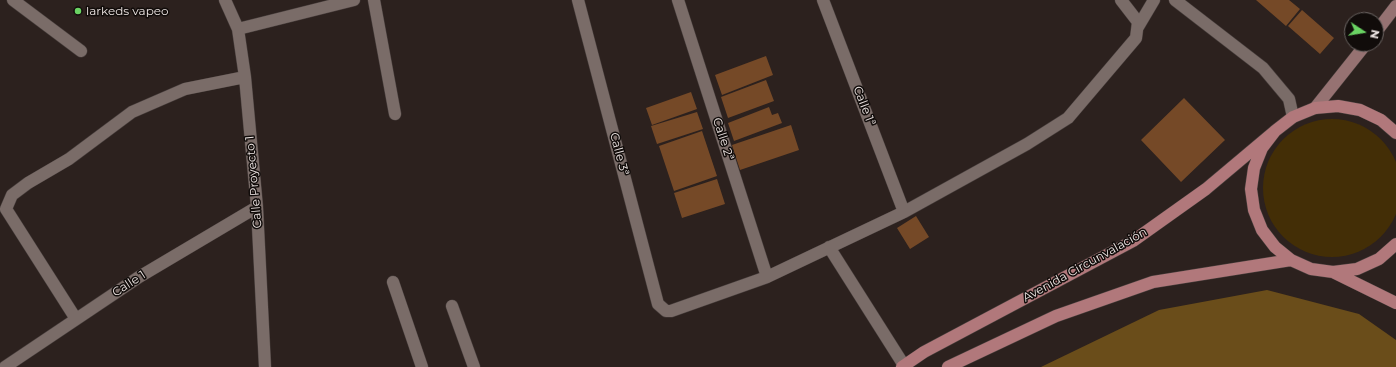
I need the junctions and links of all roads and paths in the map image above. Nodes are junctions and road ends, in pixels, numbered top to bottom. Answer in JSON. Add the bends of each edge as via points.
{"nodes":[{"id":1,"x":13,"y":0,"type":"edge"},
{"id":2,"x":225,"y":0,"type":"edge"},
{"id":3,"x":354,"y":0,"type":"edge"},
{"id":4,"x":374,"y":0,"type":"edge"},
{"id":5,"x":578,"y":0,"type":"edge"},
{"id":6,"x":678,"y":0,"type":"edge"},
{"id":7,"x":824,"y":0,"type":"edge"},
{"id":8,"x":1121,"y":0,"type":"edge"},
{"id":9,"x":1154,"y":0,"type":"edge"},
{"id":10,"x":1175,"y":0,"type":"edge"},
{"id":11,"x":1396,"y":6,"type":"edge"},
{"id":12,"x":1384,"y":22,"type":"edge"},
{"id":13,"x":1138,"y":27,"type":"junction"},
{"id":14,"x":238,"y":29,"type":"junction"},
{"id":15,"x":81,"y":51,"type":"dead end"},
{"id":16,"x":1360,"y":52,"type":"edge"},
{"id":17,"x":245,"y":77,"type":"junction"},
{"id":18,"x":1314,"y":108,"type":"junction"},
{"id":19,"x":395,"y":114,"type":"dead end"},
{"id":20,"x":1293,"y":117,"type":"junction"},
{"id":21,"x":1275,"y":131,"type":"junction"},
{"id":22,"x":1396,"y":133,"type":"edge"},
{"id":23,"x":257,"y":207,"type":"junction"},
{"id":24,"x":904,"y":212,"type":"junction"},
{"id":25,"x":1396,"y":244,"type":"edge"},
{"id":26,"x":829,"y":247,"type":"junction"},
{"id":27,"x":1291,"y":260,"type":"junction"},
{"id":28,"x":1334,"y":272,"type":"junction"},
{"id":29,"x":767,"y":277,"type":"junction"},
{"id":30,"x":392,"y":282,"type":"dead end"},
{"id":31,"x":1396,"y":304,"type":"edge"},
{"id":32,"x":452,"y":306,"type":"dead end"},
{"id":33,"x":76,"y":319,"type":"junction"},
{"id":34,"x":5,"y":367,"type":"edge"},
{"id":35,"x":265,"y":367,"type":"edge"},
{"id":36,"x":422,"y":367,"type":"edge"},
{"id":37,"x":474,"y":367,"type":"edge"},
{"id":38,"x":904,"y":367,"type":"edge"},
{"id":39,"x":948,"y":367,"type":"edge"}],
"edges":[{"from":1,"to":15,"type":"street"},
{"from":2,"to":14,"type":"street","name":"Calle Proyecto 1"},
{"from":3,"to":14,"type":"street"},
{"from":4,"to":19,"type":"street"},
{"from":5,"to":29,"type":"street","name":"Calle 3ª","via":[[661,308],[672,311]]},
{"from":6,"to":29,"type":"street","name":"Calle 2ª"},
{"from":7,"to":24,"type":"street","name":"Calle 1ª"},
{"from":8,"to":13,"type":"street","via":[[1135,17]]},
{"from":9,"to":13,"type":"street"},
{"from":10,"to":20,"type":"street","via":[[1263,68],[1289,98]]},
{"from":11,"to":12,"type":"main road"},
{"from":13,"to":24,"type":"street","via":[[1136,38],[1068,118],[1028,144]]},
{"from":14,"to":17,"type":"street","name":"Calle Proyecto 1"},
{"from":16,"to":18,"type":"main road"},
{"from":17,"to":23,"type":"street","name":"Calle Proyecto 1"},
{"from":17,"to":33,"type":"street","via":[[185,89],[132,112],[69,159],[12,195],[6,209]]},
{"from":18,"to":20,"type":"main road"},
{"from":18,"to":22,"type":"main road","via":[[1338,106],[1360,110],[1381,120]]},
{"from":20,"to":21,"type":"main road"},
{"from":21,"to":27,"type":"main road","via":[[1262,148],[1254,168],[1251,189],[1262,230],[1275,247]]},
{"from":21,"to":38,"type":"main road","name":"Avenida Circunvalación","via":[[1206,189],[1133,241],[924,352]]},
{"from":23,"to":33,"type":"street","name":"Calle 1","via":[[139,277]]},
{"from":23,"to":35,"type":"street","name":"Calle Proyecto 1"},
{"from":24,"to":26,"type":"street"},
{"from":25,"to":28,"type":"main road","via":[[1379,259],[1357,269]]},
{"from":26,"to":29,"type":"street"},
{"from":26,"to":38,"type":"street"},
{"from":27,"to":28,"type":"main road","via":[[1311,269]]},
{"from":27,"to":39,"type":"main road","via":[[1153,282],[1056,316]]},
{"from":28,"to":31,"type":"main road"},
{"from":30,"to":36,"type":"street"},
{"from":32,"to":37,"type":"street"},
{"from":33,"to":34,"type":"street","name":"Calle 1"}]}
